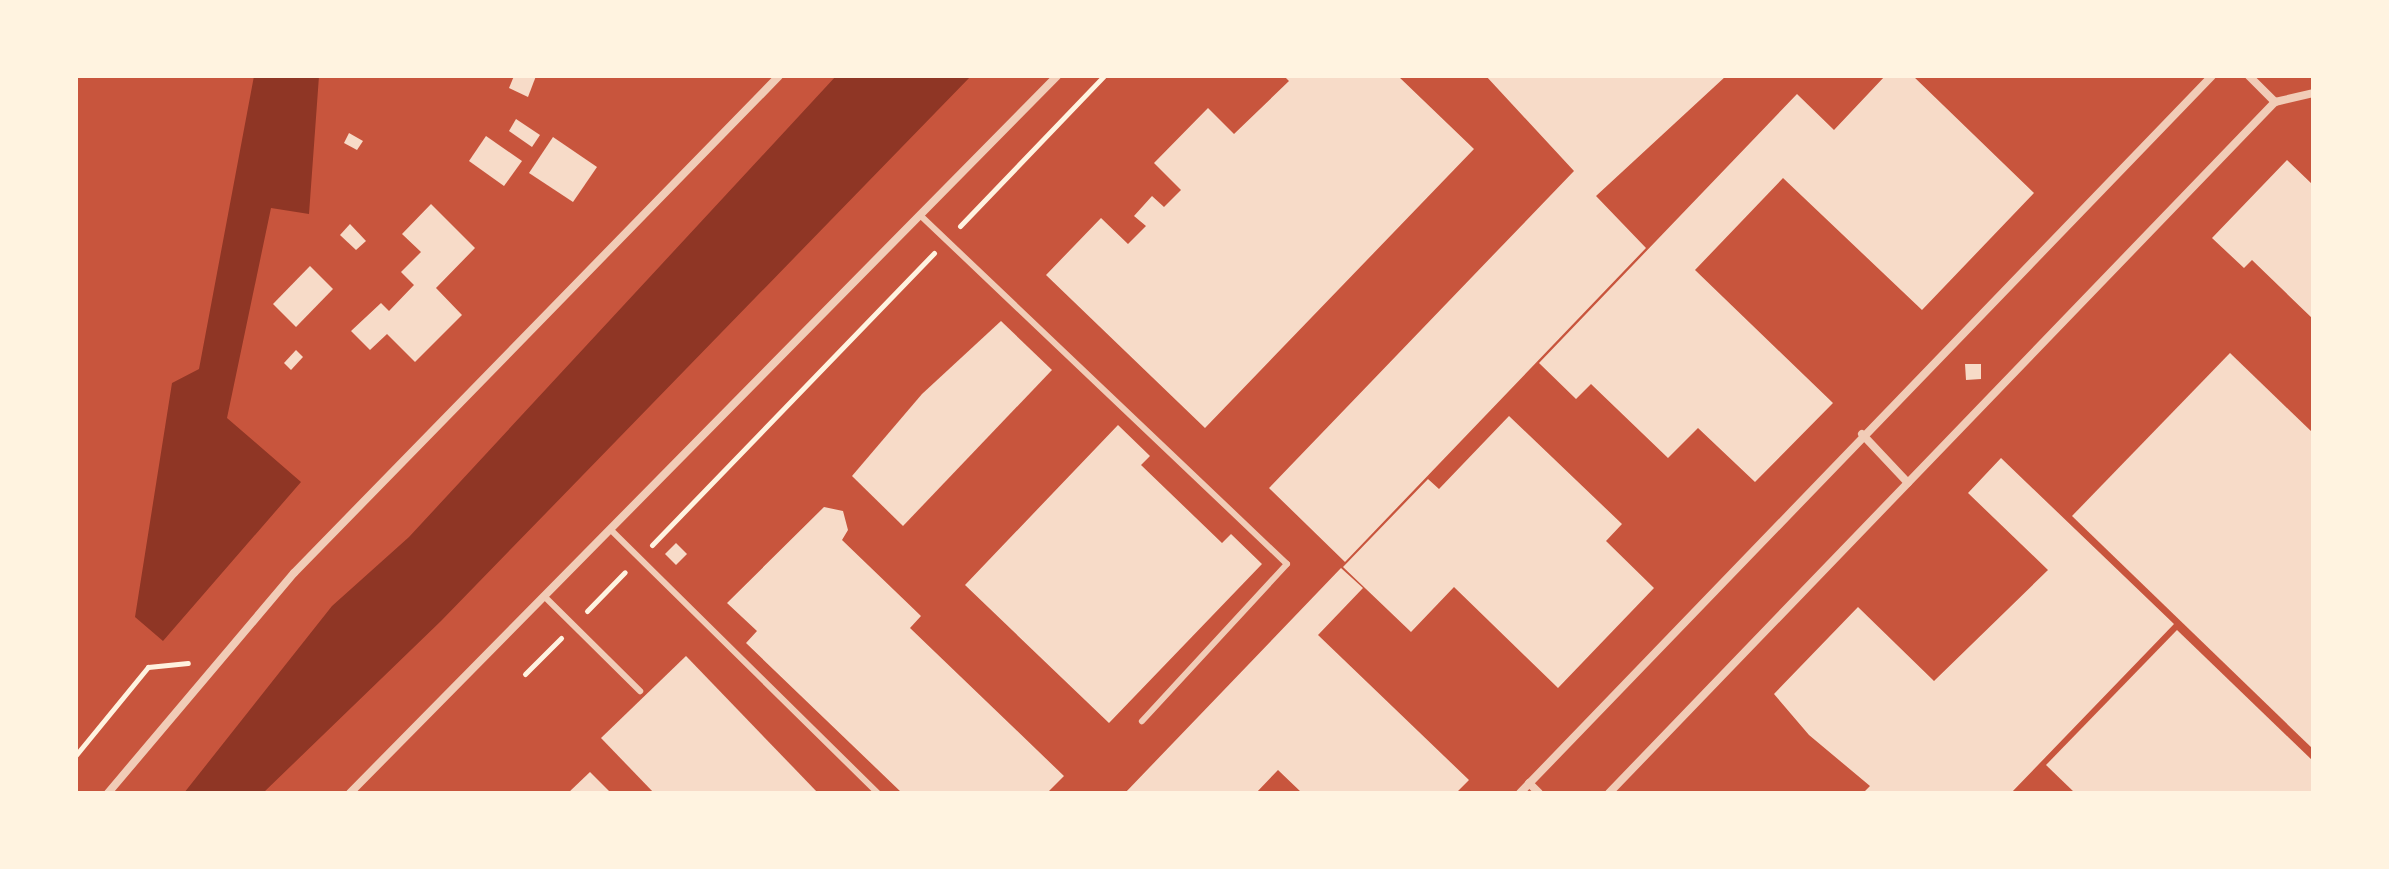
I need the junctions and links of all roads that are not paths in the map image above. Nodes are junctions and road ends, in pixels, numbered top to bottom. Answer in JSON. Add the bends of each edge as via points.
{"nodes":[{"id":1,"x":779,"y":76,"type":"edge"},
{"id":2,"x":1057,"y":76,"type":"edge"},
{"id":3,"x":2212,"y":76,"type":"edge"},
{"id":4,"x":2249,"y":76,"type":"edge"},
{"id":5,"x":2313,"y":93,"type":"edge"},
{"id":6,"x":2275,"y":102,"type":"junction"},
{"id":7,"x":921,"y":216,"type":"junction"},
{"id":8,"x":1862,"y":434,"type":"junction"},
{"id":9,"x":1908,"y":483,"type":"junction"},
{"id":10,"x":612,"y":531,"type":"junction"},
{"id":11,"x":545,"y":597,"type":"junction"},
{"id":12,"x":640,"y":691,"type":"dead end"},
{"id":13,"x":1142,"y":721,"type":"dead end"},
{"id":14,"x":1529,"y":783,"type":"junction"},
{"id":15,"x":108,"y":793,"type":"edge"},
{"id":16,"x":350,"y":793,"type":"edge"},
{"id":17,"x":878,"y":793,"type":"edge"},
{"id":18,"x":1520,"y":793,"type":"edge"},
{"id":19,"x":1539,"y":793,"type":"edge"},
{"id":20,"x":1609,"y":793,"type":"edge"}],
"edges":[{"from":1,"to":15,"type":"street","via":[[217,661]]},
{"from":2,"to":7,"type":"street"},
{"from":3,"to":8,"type":"street"},
{"from":4,"to":6,"type":"street"},
{"from":5,"to":6,"type":"street"},
{"from":6,"to":9,"type":"street"},
{"from":7,"to":10,"type":"street"},
{"from":7,"to":13,"type":"lane","via":[[1287,564]]},
{"from":8,"to":9,"type":"street"},
{"from":8,"to":14,"type":"street"},
{"from":9,"to":20,"type":"street"},
{"from":10,"to":11,"type":"street"},
{"from":10,"to":17,"type":"lane"},
{"from":11,"to":12,"type":"lane"},
{"from":11,"to":16,"type":"street"},
{"from":14,"to":18,"type":"street"},
{"from":14,"to":19,"type":"street"}]}
